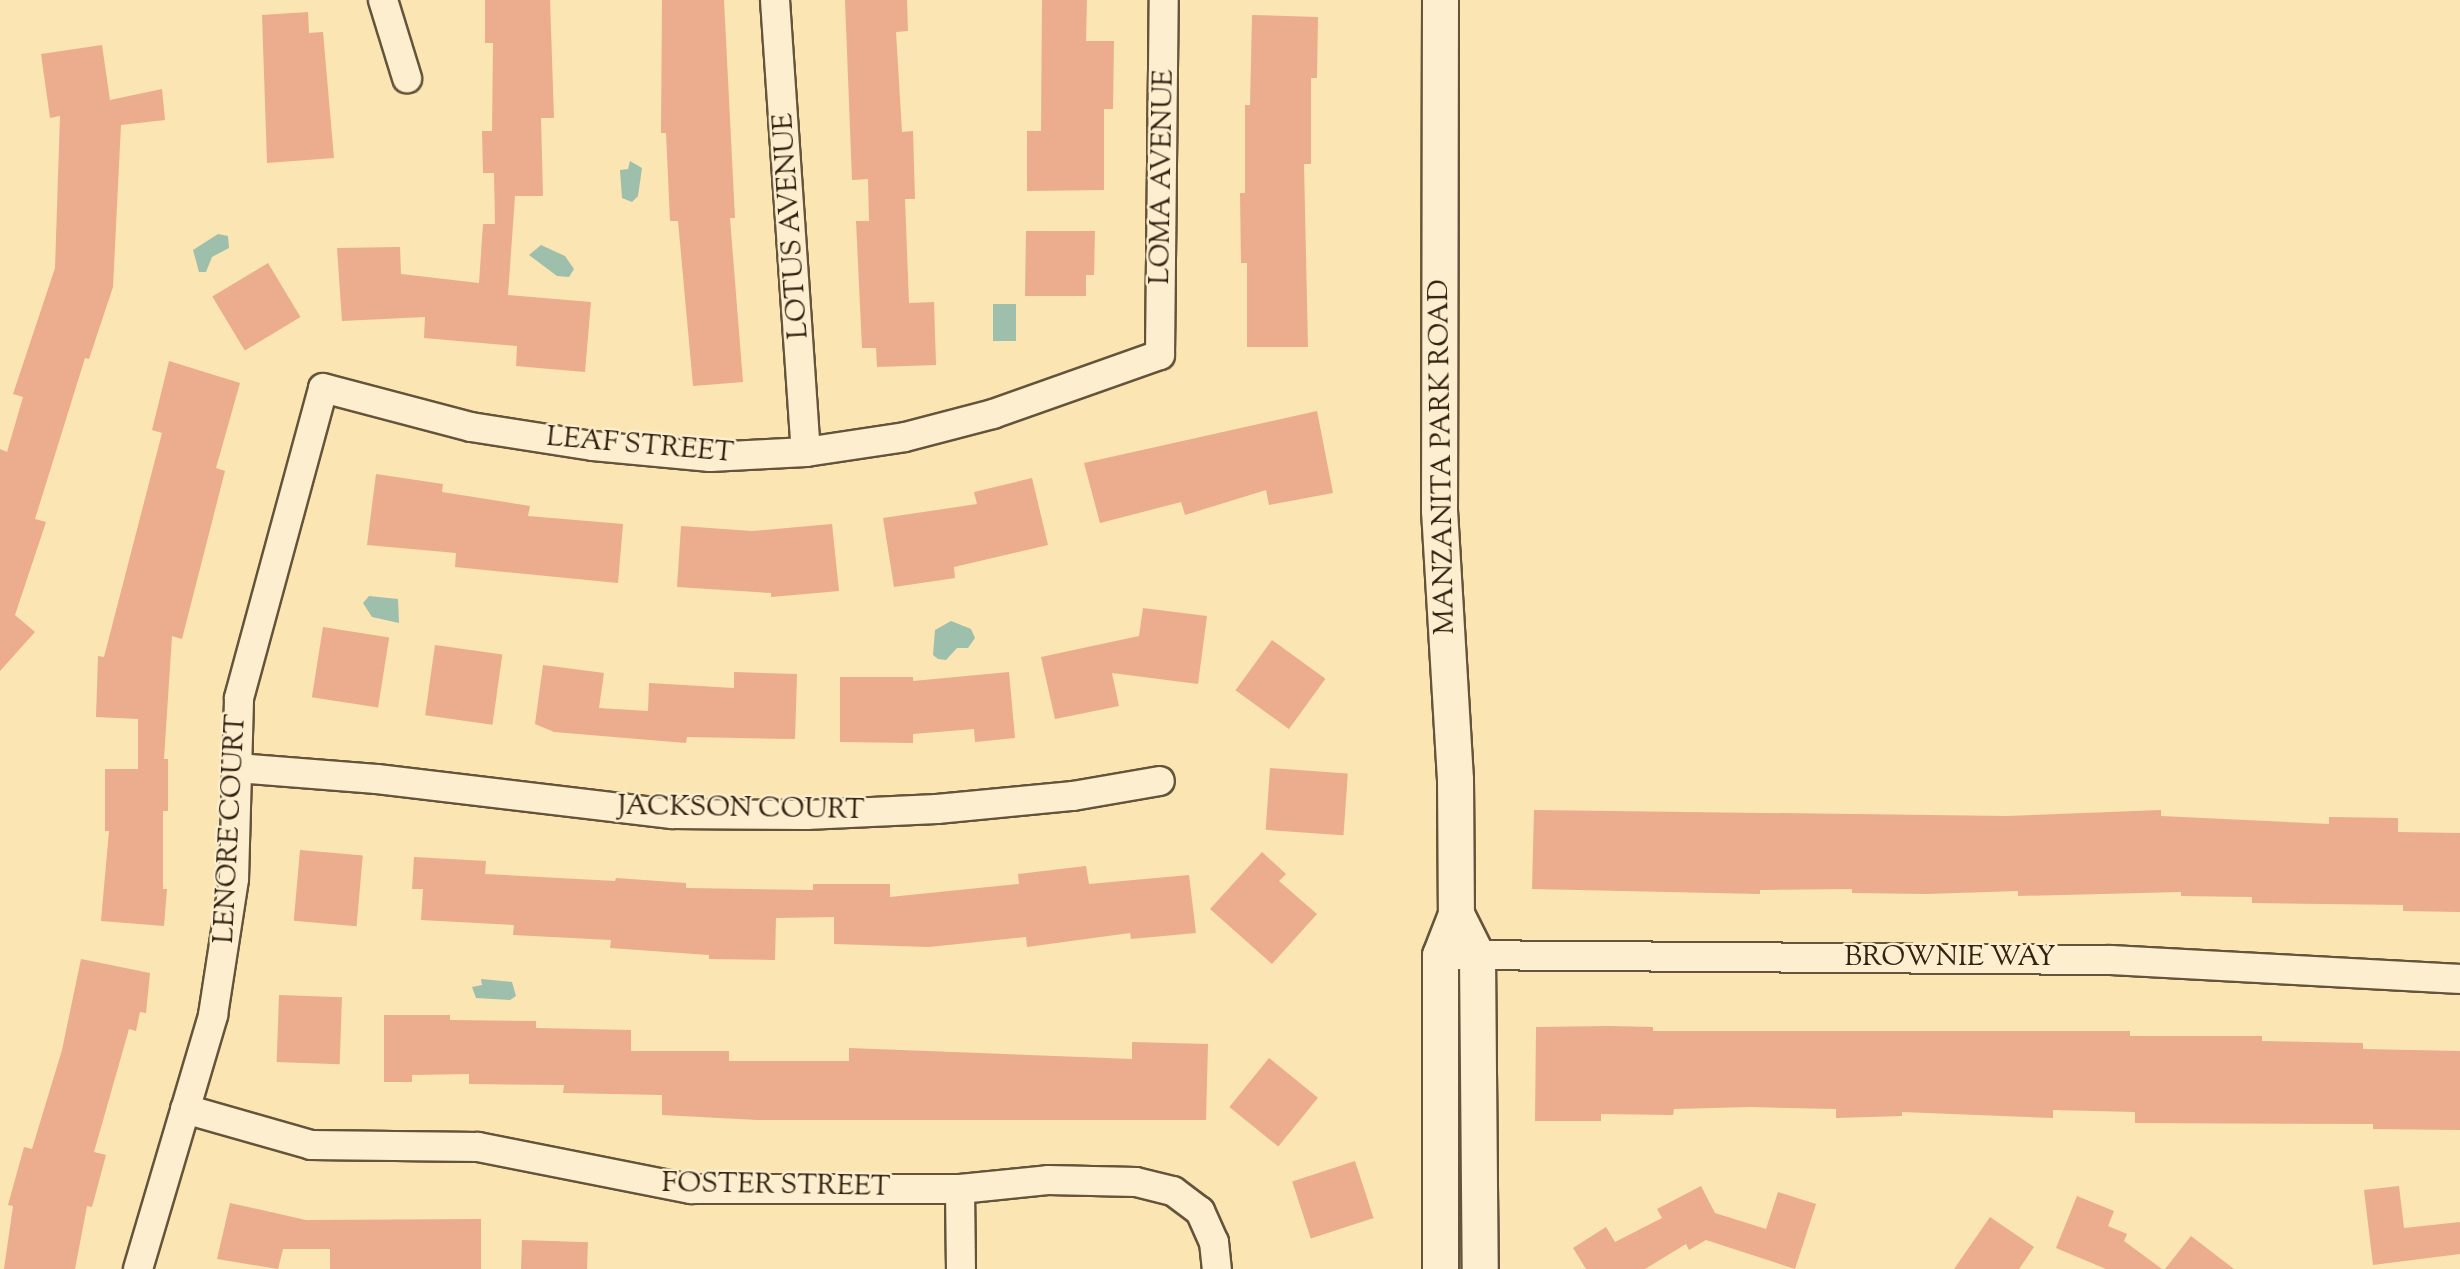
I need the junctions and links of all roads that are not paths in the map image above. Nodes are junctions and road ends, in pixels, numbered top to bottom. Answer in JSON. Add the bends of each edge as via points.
{"nodes":[{"id":1,"x":383,"y":0,"type":"edge"},
{"id":2,"x":775,"y":0,"type":"edge"},
{"id":3,"x":1164,"y":0,"type":"edge"},
{"id":4,"x":1440,"y":0,"type":"edge"},
{"id":5,"x":407,"y":78,"type":"dead end"},
{"id":6,"x":1160,"y":355,"type":"joint"},
{"id":7,"x":323,"y":388,"type":"joint"},
{"id":8,"x":806,"y":452,"type":"junction"},
{"id":9,"x":237,"y":768,"type":"junction"},
{"id":10,"x":1160,"y":781,"type":"dead end"},
{"id":11,"x":1456,"y":914,"type":"junction"},
{"id":12,"x":1440,"y":955,"type":"junction"},
{"id":13,"x":1478,"y":956,"type":"junction"},
{"id":14,"x":2460,"y":979,"type":"edge"},
{"id":15,"x":185,"y":1109,"type":"junction"},
{"id":16,"x":960,"y":1189,"type":"junction"},
{"id":17,"x":138,"y":1269,"type":"edge"},
{"id":18,"x":961,"y":1269,"type":"edge"},
{"id":19,"x":1216,"y":1269,"type":"edge"},
{"id":20,"x":1440,"y":1269,"type":"edge"},
{"id":21,"x":1480,"y":1269,"type":"edge"}],
"edges":[{"from":1,"to":5,"type":"street"},
{"from":2,"to":8,"type":"street","name":"LOTUS AVENUE"},
{"from":3,"to":6,"type":"street","name":"LOMA AVENUE"},
{"from":4,"to":11,"type":"street","name":"MANZANITA PARK ROAD","via":[[1439,510],[1455,779]]},
{"from":6,"to":8,"type":"street","name":"LEAF STREET","via":[[993,414],[905,437]]},
{"from":7,"to":8,"type":"street","name":"LEAF STREET","via":[[471,427],[593,446],[710,457]]},
{"from":7,"to":9,"type":"street","name":"LENORE COURT","via":[[247,655],[239,698]]},
{"from":9,"to":10,"type":"street","name":"JACKSON COURT","via":[[377,779],[672,814],[806,815],[937,809],[1073,796]]},
{"from":9,"to":15,"type":"street","name":"LENORE COURT","via":[[227,944],[213,1015]]},
{"from":11,"to":12,"type":"street","name":"MANZANITA PARK ROAD"},
{"from":11,"to":13,"type":"street","name":"MANZANITA PARK ROAD"},
{"from":12,"to":13,"type":"street","name":"BROWNIE WAY"},
{"from":12,"to":20,"type":"street","name":"MANZANITA PARK ROAD"},
{"from":13,"to":14,"type":"street","name":"BROWNIE WAY","via":[[2111,960]]},
{"from":13,"to":21,"type":"street","name":"MANZANITA PARK ROAD"},
{"from":15,"to":16,"type":"street","name":"FOSTER STREET","via":[[311,1144],[478,1147],[691,1189]]},
{"from":15,"to":17,"type":"street","name":"LENORE COURT"},
{"from":16,"to":18,"type":"street"},
{"from":16,"to":19,"type":"street","name":"FOSTER STREET","via":[[1048,1181],[1136,1182],[1173,1191],[1200,1211],[1214,1242]]}]}
